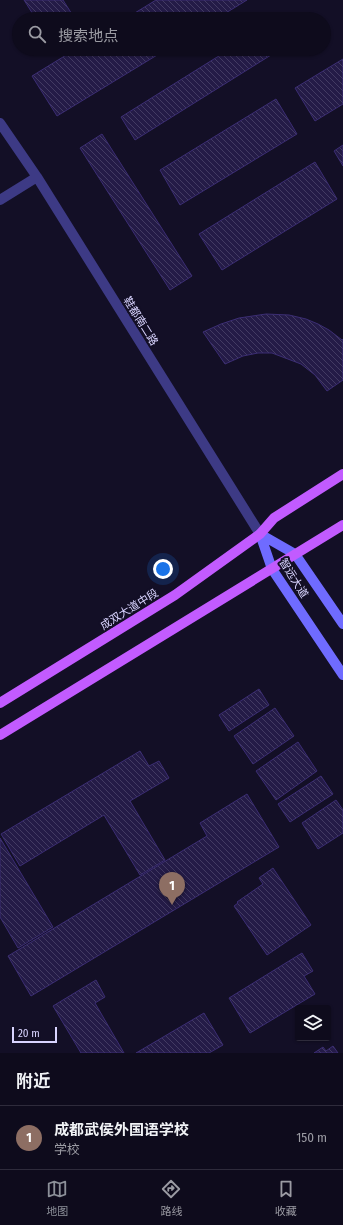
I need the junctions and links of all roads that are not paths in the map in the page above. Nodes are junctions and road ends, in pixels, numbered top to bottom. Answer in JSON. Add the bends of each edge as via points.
{"nodes":[{"id":1,"x":0,"y":123,"type":"edge"},
{"id":2,"x":37,"y":177,"type":"junction"},
{"id":3,"x":0,"y":200,"type":"edge"},
{"id":4,"x":343,"y":474,"type":"edge"},
{"id":5,"x":343,"y":525,"type":"edge"},
{"id":6,"x":260,"y":534,"type":"junction"},
{"id":7,"x":295,"y":554,"type":"junction"},
{"id":8,"x":272,"y":569,"type":"junction"},
{"id":9,"x":343,"y":624,"type":"edge"},
{"id":10,"x":343,"y":675,"type":"edge"},
{"id":11,"x":0,"y":703,"type":"edge"},
{"id":12,"x":0,"y":735,"type":"edge"}],
"edges":[{"from":1,"to":2,"type":"street","name":"鞋都南二路"},
{"from":2,"to":3,"type":"street"},
{"from":2,"to":6,"type":"street","name":"鞋都南二路"},
{"from":4,"to":6,"type":"main road","name":"成双大道中段","via":[[274,518]]},
{"from":5,"to":7,"type":"main road"},
{"from":6,"to":7,"type":"main road","name":"智远大道"},
{"from":6,"to":8,"type":"main road","name":"智远大道"},
{"from":6,"to":11,"type":"main road","name":"成双大道中段","via":[[175,595]]},
{"from":7,"to":8,"type":"main road"},
{"from":7,"to":9,"type":"main road","name":"智远大道"},
{"from":8,"to":10,"type":"main road","name":"智远大道"},
{"from":8,"to":12,"type":"main road"}]}
